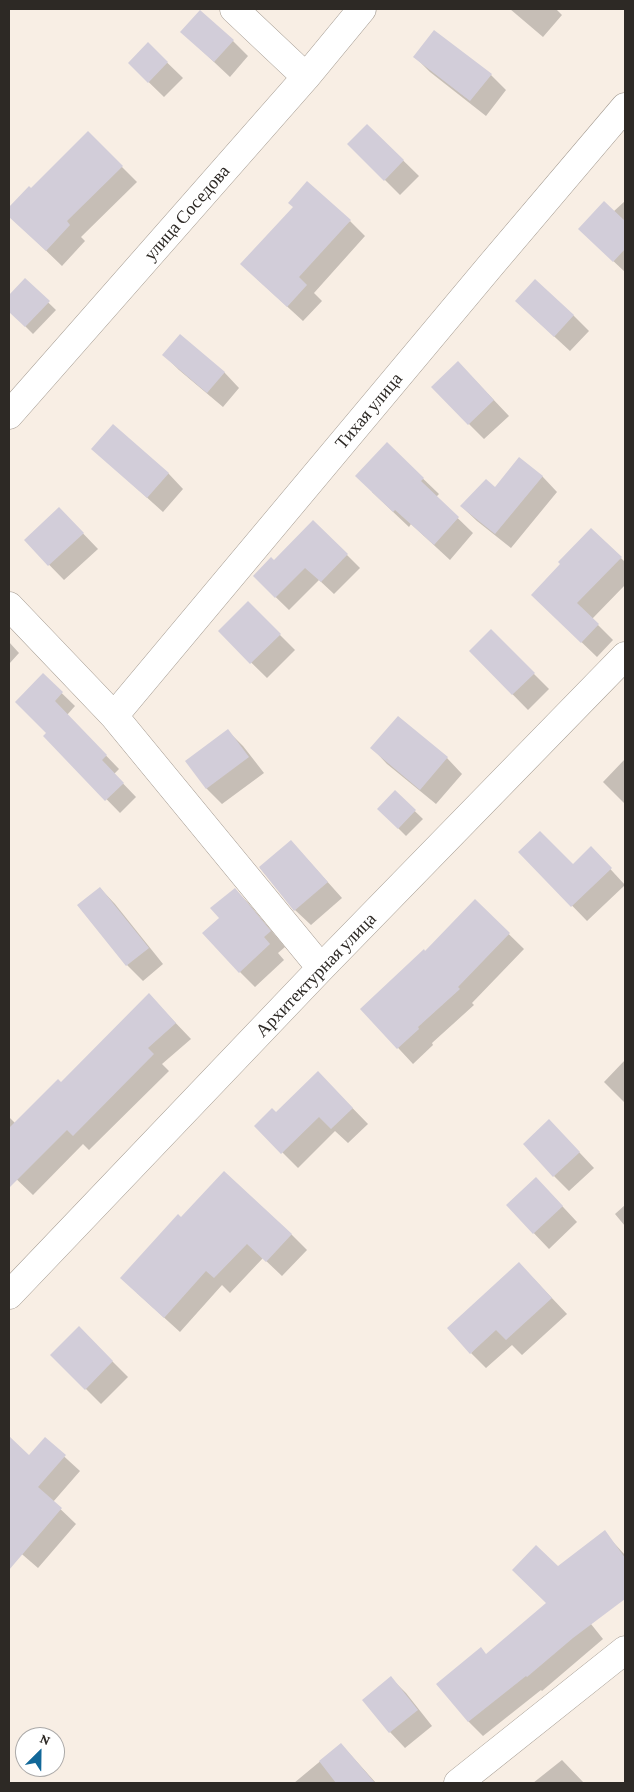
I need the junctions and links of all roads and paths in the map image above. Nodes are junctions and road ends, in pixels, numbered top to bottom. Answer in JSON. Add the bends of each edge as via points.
{"nodes":[{"id":1,"x":234,"y":9,"type":"edge"},
{"id":2,"x":362,"y":9,"type":"edge"},
{"id":3,"x":306,"y":77,"type":"junction"},
{"id":4,"x":625,"y":107,"type":"edge"},
{"id":5,"x":9,"y":415,"type":"edge"},
{"id":6,"x":9,"y":606,"type":"edge"},
{"id":7,"x":625,"y":656,"type":"edge"},
{"id":8,"x":114,"y":716,"type":"junction"},
{"id":9,"x":321,"y":968,"type":"junction"},
{"id":10,"x":9,"y":1295,"type":"edge"},
{"id":11,"x":625,"y":1650,"type":"edge"},
{"id":12,"x":458,"y":1783,"type":"edge"}],
"edges":[{"from":1,"to":3,"type":"street"},
{"from":2,"to":3,"type":"street","name":"улица Соседова"},
{"from":3,"to":5,"type":"street","name":"улица Соседова"},
{"from":4,"to":8,"type":"street","name":"Тихая улица"},
{"from":6,"to":8,"type":"street"},
{"from":7,"to":9,"type":"street","name":"Архитектурная улица"},
{"from":8,"to":9,"type":"street"},
{"from":9,"to":10,"type":"street","name":"Архитектурная улица"},
{"from":11,"to":12,"type":"street"}]}
